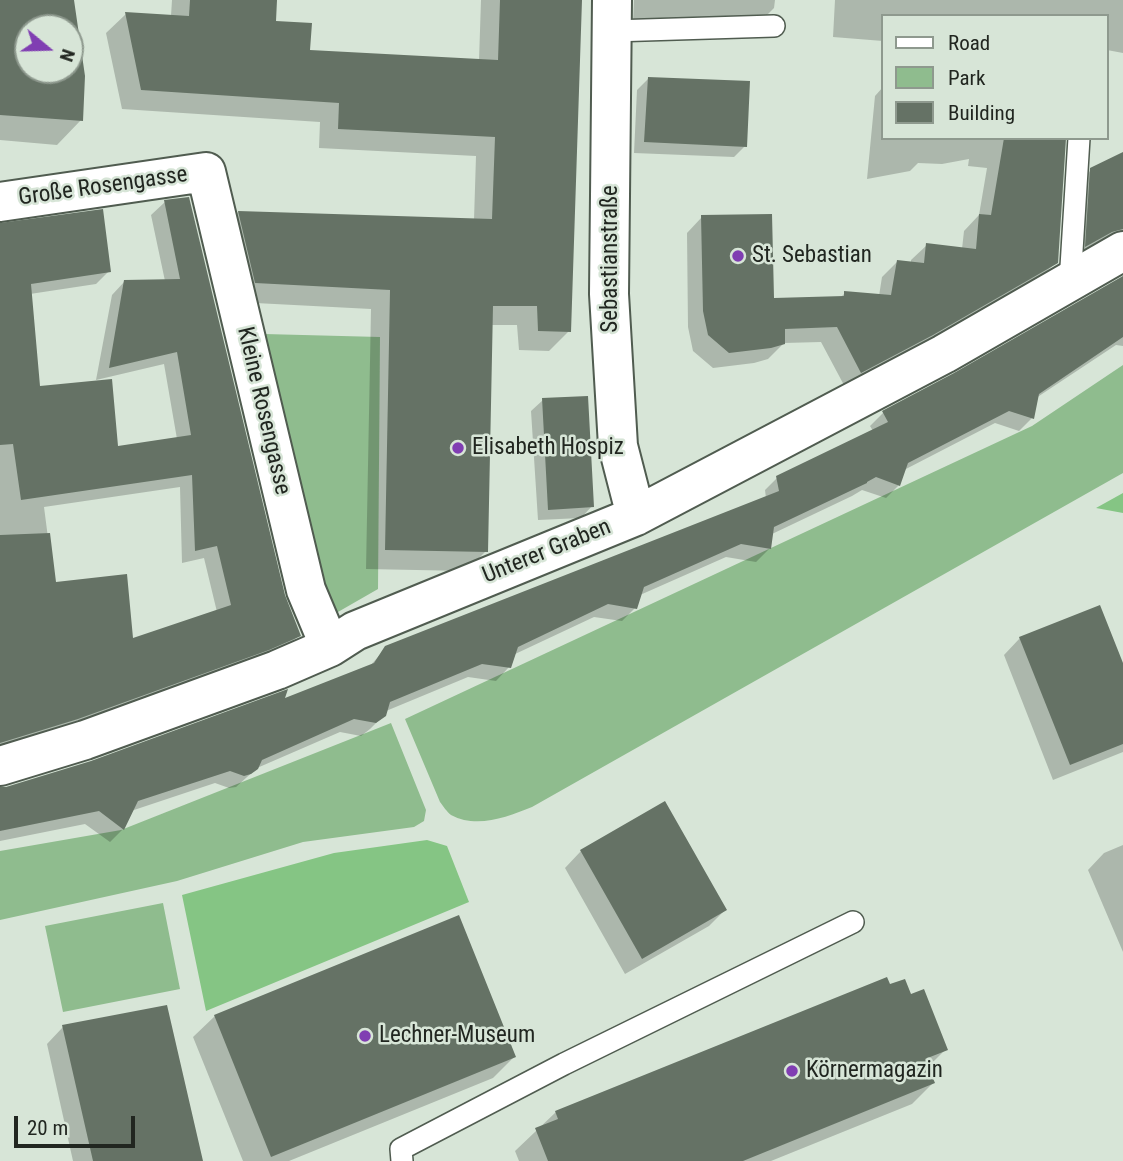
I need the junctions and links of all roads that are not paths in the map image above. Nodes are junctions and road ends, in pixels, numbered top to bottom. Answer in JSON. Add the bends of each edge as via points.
{"nodes":[{"id":1,"x":612,"y":16,"type":"edge"},
{"id":2,"x":774,"y":26,"type":"dead end"},
{"id":3,"x":1079,"y":140,"type":"edge"},
{"id":4,"x":206,"y":172,"type":"joint"},
{"id":5,"x":0,"y":202,"type":"edge"},
{"id":6,"x":1123,"y":251,"type":"edge"},
{"id":7,"x":1070,"y":283,"type":"junction"},
{"id":8,"x":636,"y":516,"type":"junction"},
{"id":9,"x":330,"y":646,"type":"junction"},
{"id":10,"x":0,"y":766,"type":"edge"},
{"id":11,"x":853,"y":922,"type":"dead end"},
{"id":12,"x":402,"y":1161,"type":"edge"}],
"edges":[{"from":1,"to":2,"type":"lane"},
{"from":1,"to":8,"type":"street","name":"Sebastianstraße","via":[[611,339],[618,446]]},
{"from":3,"to":7,"type":"lane"},
{"from":4,"to":5,"type":"street","name":"Große Rosengasse"},
{"from":4,"to":9,"type":"street","name":"Kleine Rosengasse","via":[[306,590]]},
{"from":6,"to":7,"type":"street","name":"Unterer Graben"},
{"from":7,"to":8,"type":"street","name":"Unterer Graben"},
{"from":8,"to":9,"type":"street","name":"Unterer Graben","via":[[355,631]]},
{"from":9,"to":10,"type":"street","name":"Unterer Graben","via":[[85,740]]},
{"from":11,"to":12,"type":"lane","via":[[564,1063],[401,1149]]}]}
